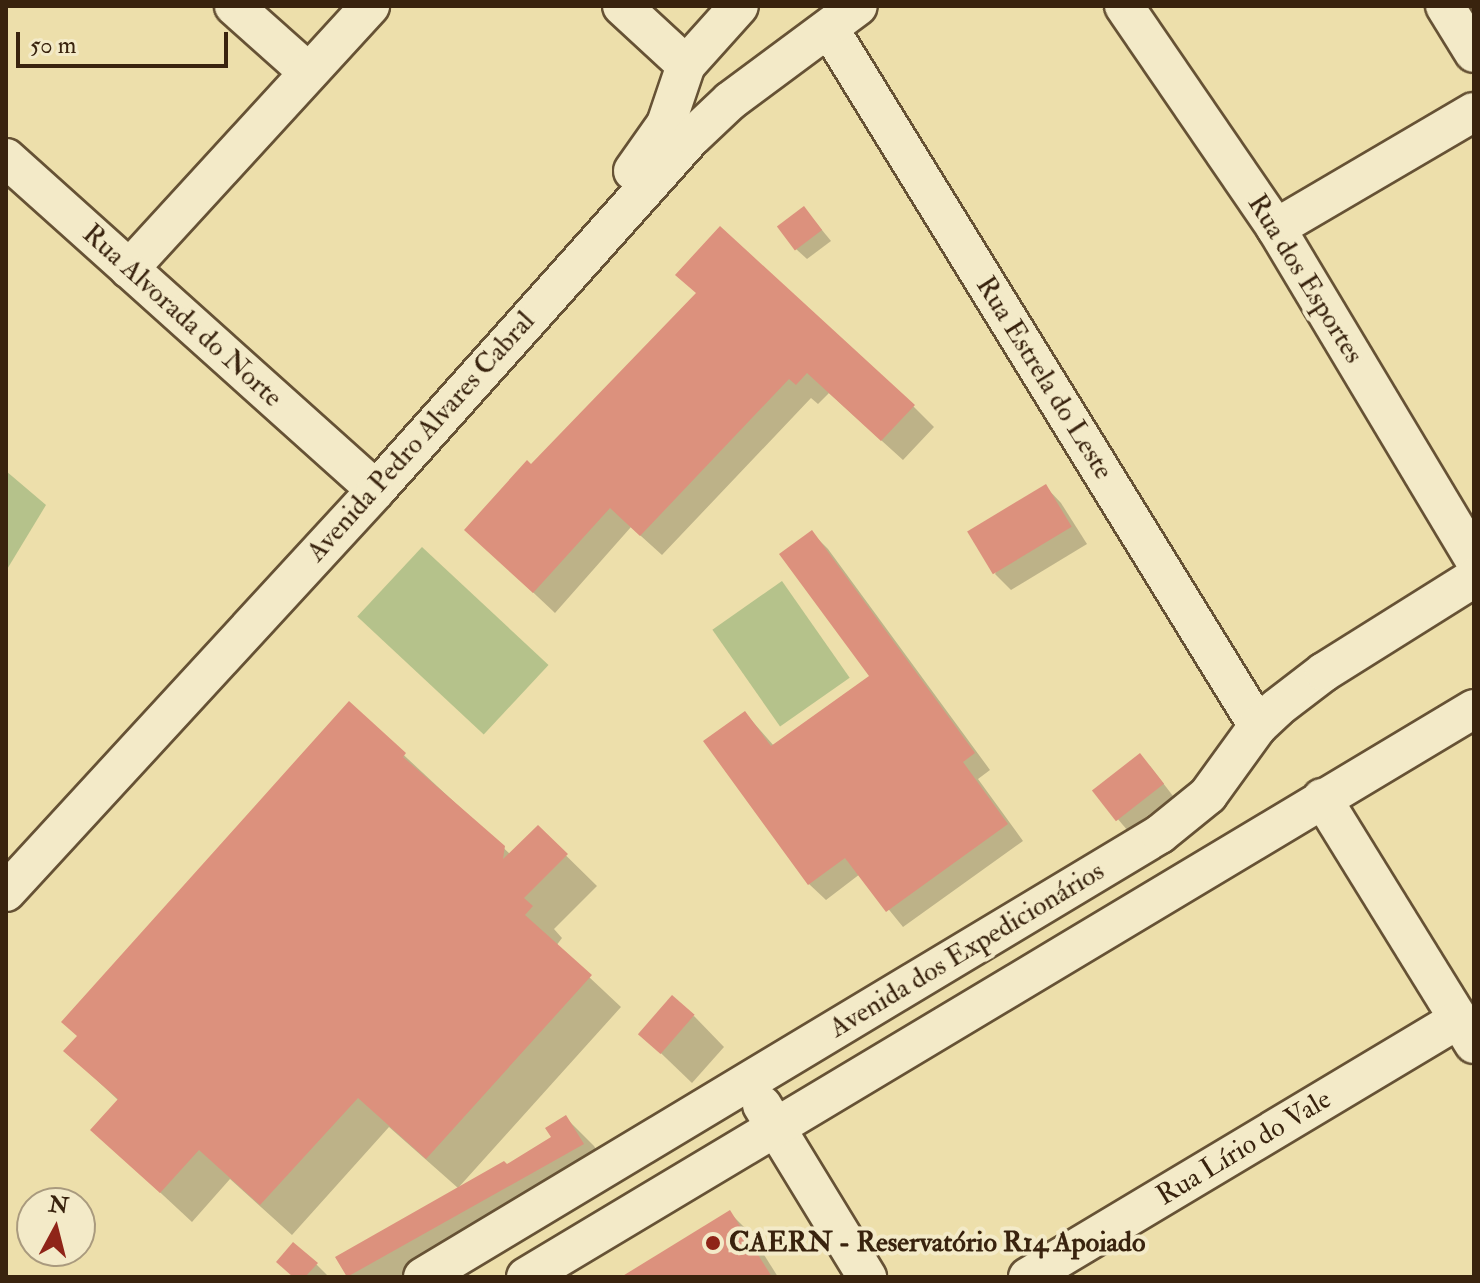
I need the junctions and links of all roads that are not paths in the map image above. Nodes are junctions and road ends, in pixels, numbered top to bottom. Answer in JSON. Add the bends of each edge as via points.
{"nodes":[{"id":1,"x":234,"y":6,"type":"edge"},
{"id":2,"x":370,"y":6,"type":"edge"},
{"id":3,"x":622,"y":6,"type":"edge"},
{"id":4,"x":739,"y":6,"type":"edge"},
{"id":5,"x":1124,"y":6,"type":"edge"},
{"id":6,"x":1445,"y":6,"type":"edge"},
{"id":7,"x":844,"y":18,"type":"edge"},
{"id":8,"x":1474,"y":53,"type":"edge"},
{"id":9,"x":686,"y":65,"type":"junction"},
{"id":10,"x":308,"y":72,"type":"junction"},
{"id":11,"x":1474,"y":112,"type":"edge"},
{"id":12,"x":6,"y":158,"type":"edge"},
{"id":13,"x":1276,"y":228,"type":"junction"},
{"id":14,"x":129,"y":269,"type":"junction"},
{"id":15,"x":367,"y":482,"type":"junction"},
{"id":16,"x":1474,"y":559,"type":"edge"},
{"id":17,"x":1474,"y":578,"type":"edge"},
{"id":18,"x":1474,"y":709,"type":"edge"},
{"id":19,"x":1258,"y":726,"type":"junction"},
{"id":20,"x":1322,"y":798,"type":"junction"},
{"id":21,"x":6,"y":859,"type":"edge"},
{"id":22,"x":6,"y":892,"type":"edge"},
{"id":23,"x":1466,"y":1032,"type":"edge"},
{"id":24,"x":748,"y":1081,"type":"junction"},
{"id":25,"x":774,"y":1126,"type":"junction"},
{"id":26,"x":426,"y":1276,"type":"edge"},
{"id":27,"x":526,"y":1277,"type":"edge"},
{"id":28,"x":867,"y":1277,"type":"edge"},
{"id":29,"x":1028,"y":1277,"type":"edge"}],
"edges":[{"from":1,"to":10,"type":"street"},
{"from":2,"to":10,"type":"street"},
{"from":3,"to":9,"type":"street"},
{"from":4,"to":9,"type":"street","name":"Avenida Pedro Alvares Cabral"},
{"from":5,"to":13,"type":"street","name":"Rua dos Esportes"},
{"from":6,"to":8,"type":"street"},
{"from":7,"to":15,"type":"street","name":"Avenida Pedro Alvares Cabral","via":[[755,82],[693,136]]},
{"from":7,"to":19,"type":"street","name":"Rua Estrela do Leste"},
{"from":9,"to":15,"type":"street","name":"Avenida Pedro Alvares Cabral","via":[[666,124],[648,154]]},
{"from":10,"to":14,"type":"street"},
{"from":11,"to":13,"type":"street"},
{"from":12,"to":14,"type":"street","name":"Rua Alvorada do Norte"},
{"from":13,"to":16,"type":"street","name":"Rua dos Esportes"},
{"from":14,"to":15,"type":"street","name":"Rua Alvorada do Norte"},
{"from":15,"to":21,"type":"street","name":"Avenida Pedro Alvares Cabral"},
{"from":15,"to":22,"type":"street","name":"Avenida Pedro Alvares Cabral"},
{"from":17,"to":19,"type":"street","name":"Avenida dos Expedicionários","via":[[1324,672]]},
{"from":18,"to":20,"type":"street","name":"Avenida dos Expedicionários"},
{"from":19,"to":24,"type":"street","name":"Avenida dos Expedicionários","via":[[1228,772],[1185,816]]},
{"from":20,"to":23,"type":"street"},
{"from":20,"to":25,"type":"street","name":"Avenida dos Expedicionários"},
{"from":23,"to":29,"type":"street","name":"Rua Lírio do Vale"},
{"from":24,"to":25,"type":"street"},
{"from":24,"to":26,"type":"street","name":"Avenida dos Expedicionários"},
{"from":25,"to":27,"type":"street","name":"Avenida dos Expedicionários"},
{"from":25,"to":28,"type":"street"}]}
